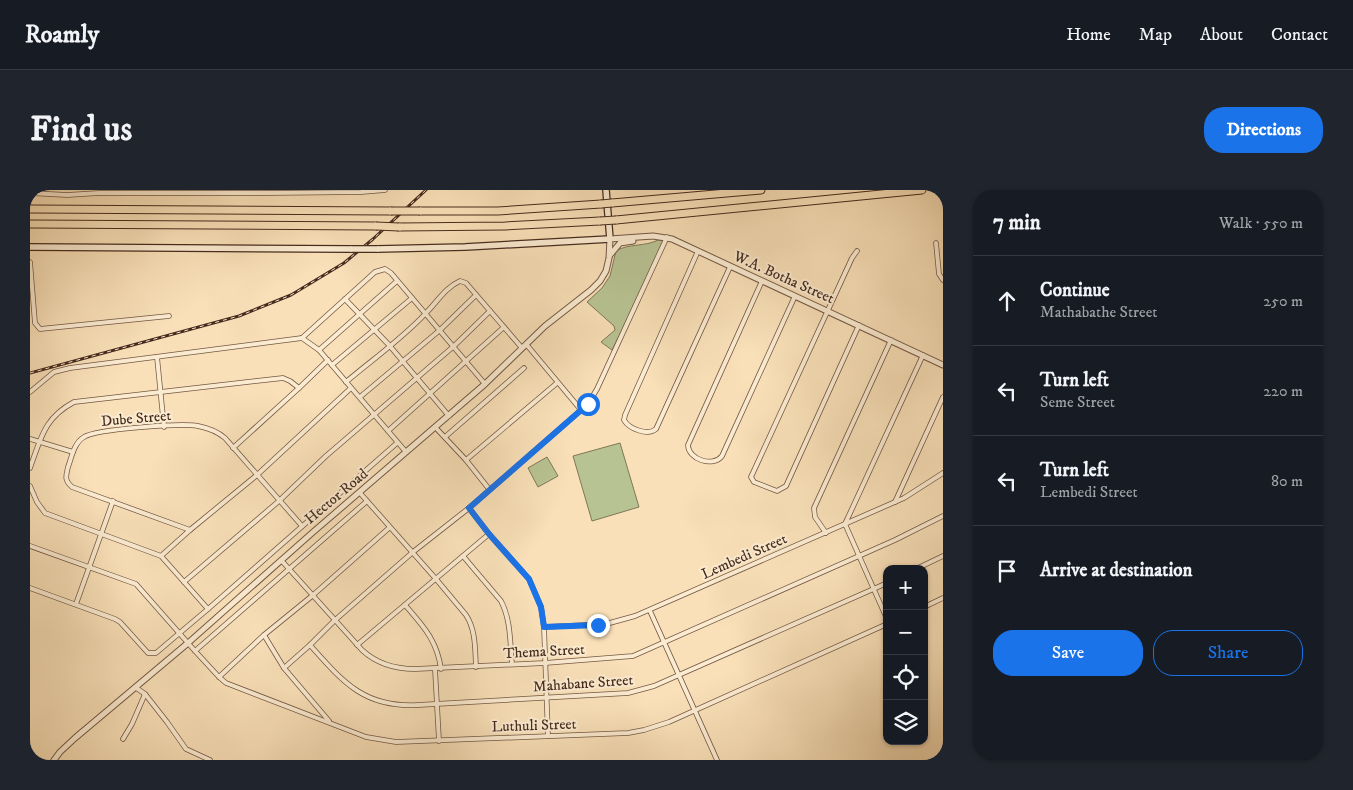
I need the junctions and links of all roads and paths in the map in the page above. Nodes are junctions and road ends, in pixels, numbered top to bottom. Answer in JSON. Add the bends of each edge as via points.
{"nodes":[{"id":1,"x":385,"y":190,"type":"edge"},
{"id":2,"x":606,"y":190,"type":"edge"},
{"id":3,"x":761,"y":190,"type":"edge"},
{"id":4,"x":922,"y":190,"type":"edge"},
{"id":5,"x":30,"y":193,"type":"edge"},
{"id":6,"x":30,"y":209,"type":"edge"},
{"id":7,"x":30,"y":224,"type":"edge"},
{"id":8,"x":653,"y":236,"type":"junction"},
{"id":9,"x":667,"y":237,"type":"junction"},
{"id":10,"x":610,"y":239,"type":"junction"},
{"id":11,"x":936,"y":243,"type":"dead end"},
{"id":12,"x":30,"y":247,"type":"edge"},
{"id":13,"x":698,"y":251,"type":"junction"},
{"id":14,"x":856,"y":252,"type":"dead end"},
{"id":15,"x":609,"y":255,"type":"junction"},
{"id":16,"x":30,"y":262,"type":"edge"},
{"id":17,"x":730,"y":267,"type":"junction"},
{"id":18,"x":943,"y":280,"type":"edge"},
{"id":19,"x":397,"y":281,"type":"junction"},
{"id":20,"x":762,"y":281,"type":"junction"},
{"id":21,"x":476,"y":296,"type":"junction"},
{"id":22,"x":795,"y":296,"type":"junction"},
{"id":23,"x":412,"y":298,"type":"junction"},
{"id":24,"x":345,"y":299,"type":"junction"},
{"id":25,"x":490,"y":311,"type":"junction"},
{"id":26,"x":827,"y":311,"type":"junction"},
{"id":27,"x":360,"y":314,"type":"junction"},
{"id":28,"x":426,"y":314,"type":"junction"},
{"id":29,"x":169,"y":316,"type":"dead end"},
{"id":30,"x":859,"y":325,"type":"junction"},
{"id":31,"x":504,"y":327,"type":"junction"},
{"id":32,"x":374,"y":330,"type":"junction"},
{"id":33,"x":440,"y":330,"type":"junction"},
{"id":34,"x":302,"y":338,"type":"junction"},
{"id":35,"x":891,"y":340,"type":"junction"},
{"id":36,"x":389,"y":345,"type":"junction"},
{"id":37,"x":454,"y":346,"type":"junction"},
{"id":38,"x":524,"y":346,"type":"junction"},
{"id":39,"x":319,"y":350,"type":"junction"},
{"id":40,"x":923,"y":355,"type":"junction"},
{"id":41,"x":157,"y":357,"type":"junction"},
{"id":42,"x":328,"y":360,"type":"junction"},
{"id":43,"x":402,"y":361,"type":"junction"},
{"id":44,"x":467,"y":361,"type":"junction"},
{"id":45,"x":332,"y":365,"type":"junction"},
{"id":46,"x":943,"y":365,"type":"edge"},
{"id":47,"x":524,"y":368,"type":"dead end"},
{"id":48,"x":417,"y":377,"type":"junction"},
{"id":49,"x":346,"y":382,"type":"junction"},
{"id":50,"x":557,"y":383,"type":"junction"},
{"id":51,"x":485,"y":384,"type":"junction"},
{"id":52,"x":299,"y":388,"type":"junction"},
{"id":53,"x":351,"y":388,"type":"junction"},
{"id":54,"x":30,"y":392,"type":"edge"},
{"id":55,"x":162,"y":392,"type":"junction"},
{"id":56,"x":430,"y":393,"type":"junction"},
{"id":57,"x":360,"y":397,"type":"junction"},
{"id":58,"x":943,"y":397,"type":"edge"},
{"id":59,"x":581,"y":410,"type":"junction"},
{"id":60,"x":374,"y":414,"type":"junction"},
{"id":61,"x":448,"y":416,"type":"junction"},
{"id":62,"x":164,"y":427,"type":"junction"},
{"id":63,"x":435,"y":427,"type":"junction"},
{"id":64,"x":388,"y":431,"type":"junction"},
{"id":65,"x":445,"y":437,"type":"junction"},
{"id":66,"x":30,"y":438,"type":"edge"},
{"id":67,"x":40,"y":441,"type":"junction"},
{"id":68,"x":397,"y":443,"type":"junction"},
{"id":69,"x":233,"y":448,"type":"junction"},
{"id":70,"x":73,"y":452,"type":"junction"},
{"id":71,"x":406,"y":452,"type":"junction"},
{"id":72,"x":466,"y":460,"type":"junction"},
{"id":73,"x":30,"y":468,"type":"edge"},
{"id":74,"x":943,"y":473,"type":"edge"},
{"id":75,"x":258,"y":475,"type":"junction"},
{"id":76,"x":30,"y":486,"type":"edge"},
{"id":77,"x":489,"y":489,"type":"junction"},
{"id":78,"x":360,"y":493,"type":"junction"},
{"id":79,"x":113,"y":501,"type":"junction"},
{"id":80,"x":280,"y":501,"type":"junction"},
{"id":81,"x":367,"y":501,"type":"junction"},
{"id":82,"x":895,"y":502,"type":"junction"},
{"id":83,"x":469,"y":508,"type":"junction"},
{"id":84,"x":943,"y":516,"type":"edge"},
{"id":85,"x":845,"y":524,"type":"junction"},
{"id":86,"x":302,"y":526,"type":"junction"},
{"id":87,"x":389,"y":528,"type":"junction"},
{"id":88,"x":190,"y":530,"type":"junction"},
{"id":89,"x":826,"y":533,"type":"junction"},
{"id":90,"x":101,"y":534,"type":"junction"},
{"id":91,"x":489,"y":534,"type":"junction"},
{"id":92,"x":30,"y":546,"type":"edge"},
{"id":93,"x":413,"y":552,"type":"junction"},
{"id":94,"x":161,"y":556,"type":"junction"},
{"id":95,"x":463,"y":556,"type":"junction"},
{"id":96,"x":858,"y":556,"type":"junction"},
{"id":97,"x":943,"y":556,"type":"edge"},
{"id":98,"x":281,"y":560,"type":"junction"},
{"id":99,"x":924,"y":565,"type":"edge"},
{"id":100,"x":89,"y":567,"type":"junction"},
{"id":101,"x":288,"y":569,"type":"junction"},
{"id":102,"x":436,"y":579,"type":"junction"},
{"id":103,"x":184,"y":582,"type":"junction"},
{"id":104,"x":883,"y":584,"type":"edge"},
{"id":105,"x":30,"y":588,"type":"edge"},
{"id":106,"x":873,"y":589,"type":"junction"},
{"id":107,"x":312,"y":596,"type":"junction"},
{"id":108,"x":943,"y":598,"type":"edge"},
{"id":109,"x":76,"y":604,"type":"junction"},
{"id":110,"x":405,"y":605,"type":"junction"},
{"id":111,"x":928,"y":605,"type":"edge"},
{"id":112,"x":208,"y":609,"type":"junction"},
{"id":113,"x":650,"y":610,"type":"junction"},
{"id":114,"x":883,"y":610,"type":"edge"},
{"id":115,"x":334,"y":621,"type":"junction"},
{"id":116,"x":883,"y":626,"type":"edge"},
{"id":117,"x":544,"y":627,"type":"junction"},
{"id":118,"x":180,"y":633,"type":"junction"},
{"id":119,"x":264,"y":635,"type":"junction"},
{"id":120,"x":188,"y":643,"type":"junction"},
{"id":121,"x":663,"y":643,"type":"junction"},
{"id":122,"x":310,"y":645,"type":"junction"},
{"id":123,"x":357,"y":645,"type":"junction"},
{"id":124,"x":195,"y":651,"type":"junction"},
{"id":125,"x":546,"y":663,"type":"junction"},
{"id":126,"x":512,"y":664,"type":"junction"},
{"id":127,"x":476,"y":667,"type":"junction"},
{"id":128,"x":284,"y":668,"type":"junction"},
{"id":129,"x":442,"y":668,"type":"junction"},
{"id":130,"x":435,"y":669,"type":"junction"},
{"id":131,"x":678,"y":675,"type":"junction"},
{"id":132,"x":219,"y":677,"type":"junction"},
{"id":133,"x":134,"y":687,"type":"junction"},
{"id":134,"x":145,"y":694,"type":"junction"},
{"id":135,"x":547,"y":698,"type":"junction"},
{"id":136,"x":438,"y":704,"type":"junction"},
{"id":137,"x":694,"y":710,"type":"junction"},
{"id":138,"x":330,"y":722,"type":"junction"},
{"id":139,"x":548,"y":736,"type":"junction"},
{"id":140,"x":123,"y":739,"type":"dead end"},
{"id":141,"x":439,"y":741,"type":"junction"},
{"id":142,"x":54,"y":760,"type":"edge"},
{"id":143,"x":210,"y":760,"type":"edge"},
{"id":144,"x":717,"y":760,"type":"edge"}],
"edges":[{"from":1,"to":5,"type":"street"},
{"from":2,"to":10,"type":"main road"},
{"from":3,"to":6,"type":"highway","bridge":true,"via":[[498,211]]},
{"from":4,"to":7,"type":"highway","bridge":true,"via":[[616,220],[505,226]]},
{"from":8,"to":9,"type":"street","name":"W.A. Botha Street"},
{"from":8,"to":10,"type":"street","name":"W.A. Botha Street"},
{"from":8,"to":15,"type":"street","via":[[621,243]]},
{"from":9,"to":13,"type":"street","name":"W.A. Botha Street"},
{"from":9,"to":59,"type":"street","via":[[598,389]]},
{"from":10,"to":12,"type":"main road","bridge":true,"via":[[377,249]]},
{"from":10,"to":15,"type":"street","name":"Hector Road"},
{"from":11,"to":18,"type":"street","via":[[939,274]]},
{"from":13,"to":17,"type":"street","name":"W.A. Botha Street"},
{"from":13,"to":17,"type":"street","via":[[624,418],[628,426],[650,433],[658,426]]},
{"from":14,"to":26,"type":"street"},
{"from":15,"to":38,"type":"street","name":"Hector Road","via":[[600,281]]},
{"from":16,"to":29,"type":"street","via":[[34,318],[40,329]]},
{"from":17,"to":20,"type":"street","name":"W.A. Botha Street"},
{"from":19,"to":23,"type":"street"},
{"from":19,"to":24,"type":"street","via":[[385,269],[378,270]]},
{"from":19,"to":27,"type":"street"},
{"from":20,"to":22,"type":"street","name":"W.A. Botha Street"},
{"from":20,"to":22,"type":"street","via":[[688,446],[693,456],[713,463],[722,456]]},
{"from":21,"to":25,"type":"street"},
{"from":21,"to":28,"type":"street","via":[[466,283],[460,281]]},
{"from":21,"to":33,"type":"street"},
{"from":22,"to":26,"type":"street","name":"W.A. Botha Street"},
{"from":23,"to":28,"type":"street"},
{"from":23,"to":32,"type":"street"},
{"from":24,"to":27,"type":"street"},
{"from":24,"to":34,"type":"street"},
{"from":25,"to":31,"type":"street"},
{"from":25,"to":37,"type":"street"},
{"from":26,"to":30,"type":"street","name":"W.A. Botha Street"},
{"from":26,"to":30,"type":"street","via":[[751,477],[754,482],[777,492],[786,486]]},
{"from":27,"to":32,"type":"street"},
{"from":27,"to":39,"type":"street"},
{"from":28,"to":33,"type":"street"},
{"from":28,"to":36,"type":"street"},
{"from":30,"to":35,"type":"street","name":"W.A. Botha Street"},
{"from":31,"to":38,"type":"street"},
{"from":31,"to":44,"type":"street"},
{"from":32,"to":36,"type":"street"},
{"from":32,"to":45,"type":"street"},
{"from":33,"to":37,"type":"street"},
{"from":33,"to":43,"type":"street"},
{"from":34,"to":39,"type":"street"},
{"from":34,"to":41,"type":"street"},
{"from":35,"to":40,"type":"street","name":"W.A. Botha Street"},
{"from":35,"to":89,"type":"street","via":[[814,508],[815,517]]},
{"from":36,"to":43,"type":"street"},
{"from":36,"to":49,"type":"street"},
{"from":37,"to":44,"type":"street"},
{"from":37,"to":48,"type":"street"},
{"from":38,"to":50,"type":"street"},
{"from":38,"to":51,"type":"street","name":"Hector Road"},
{"from":39,"to":42,"type":"street"},
{"from":40,"to":46,"type":"street","name":"W.A. Botha Street"},
{"from":40,"to":85,"type":"street"},
{"from":41,"to":54,"type":"street","via":[[61,369]]},
{"from":41,"to":55,"type":"street"},
{"from":42,"to":45,"type":"street"},
{"from":42,"to":52,"type":"street"},
{"from":43,"to":48,"type":"street"},
{"from":43,"to":57,"type":"street"},
{"from":44,"to":51,"type":"street"},
{"from":44,"to":56,"type":"street"},
{"from":45,"to":49,"type":"street"},
{"from":47,"to":65,"type":"street"},
{"from":48,"to":56,"type":"street"},
{"from":48,"to":60,"type":"street"},
{"from":49,"to":53,"type":"street"},
{"from":50,"to":59,"type":"street"},
{"from":50,"to":72,"type":"street"},
{"from":51,"to":61,"type":"street","name":"Hector Road"},
{"from":52,"to":55,"type":"street","via":[[282,378]]},
{"from":52,"to":69,"type":"street"},
{"from":53,"to":57,"type":"street"},
{"from":53,"to":75,"type":"street"},
{"from":55,"to":62,"type":"street"},
{"from":55,"to":67,"type":"street","via":[[74,402],[55,414]]},
{"from":56,"to":61,"type":"street"},
{"from":56,"to":64,"type":"street"},
{"from":57,"to":60,"type":"street"},
{"from":58,"to":82,"type":"street"},
{"from":59,"to":77,"type":"street"},
{"from":60,"to":64,"type":"street"},
{"from":60,"to":80,"type":"street"},
{"from":61,"to":63,"type":"street","name":"Hector Road"},
{"from":62,"to":69,"type":"street","name":"Dube Street","via":[[209,428]]},
{"from":62,"to":70,"type":"street","name":"Dube Street","via":[[90,434],[82,438]]},
{"from":63,"to":65,"type":"street"},
{"from":63,"to":71,"type":"street","name":"Hector Road"},
{"from":64,"to":68,"type":"street"},
{"from":65,"to":72,"type":"street"},
{"from":66,"to":67,"type":"street"},
{"from":67,"to":70,"type":"street"},
{"from":67,"to":73,"type":"street"},
{"from":68,"to":71,"type":"street"},
{"from":68,"to":86,"type":"street","name":"Hector Road"},
{"from":69,"to":75,"type":"street","name":"Dube Street"},
{"from":70,"to":79,"type":"street","name":"Dube Street","via":[[66,476],[68,483]]},
{"from":71,"to":78,"type":"street","name":"Hector Road"},
{"from":72,"to":77,"type":"street"},
{"from":74,"to":82,"type":"street","name":"Lembedi Street"},
{"from":75,"to":80,"type":"street","name":"Dube Street"},
{"from":75,"to":88,"type":"street"},
{"from":76,"to":90,"type":"street","via":[[45,513]]},
{"from":77,"to":83,"type":"street"},
{"from":78,"to":81,"type":"street"},
{"from":78,"to":98,"type":"street","name":"Hector Road"},
{"from":79,"to":88,"type":"street","name":"Dube Street"},
{"from":79,"to":90,"type":"street"},
{"from":80,"to":86,"type":"street","name":"Dube Street"},
{"from":80,"to":103,"type":"street"},
{"from":81,"to":87,"type":"street"},
{"from":81,"to":101,"type":"street","name":"Hector Road"},
{"from":82,"to":85,"type":"street","name":"Lembedi Street"},
{"from":83,"to":91,"type":"street"},
{"from":83,"to":93,"type":"street"},
{"from":84,"to":96,"type":"street","name":"Thema Street"},
{"from":85,"to":89,"type":"street","name":"Lembedi Street"},
{"from":85,"to":96,"type":"street"},
{"from":86,"to":112,"type":"street","name":"Hector Road"},
{"from":87,"to":93,"type":"street"},
{"from":87,"to":107,"type":"street"},
{"from":88,"to":94,"type":"street"},
{"from":89,"to":113,"type":"street","name":"Lembedi Street"},
{"from":90,"to":94,"type":"street"},
{"from":90,"to":100,"type":"street"},
{"from":91,"to":95,"type":"street"},
{"from":91,"to":117,"type":"street","via":[[529,579],[541,607]]},
{"from":92,"to":100,"type":"street","name":"Luthuli Street"},
{"from":93,"to":102,"type":"street"},
{"from":93,"to":115,"type":"street"},
{"from":94,"to":103,"type":"street"},
{"from":95,"to":102,"type":"street"},
{"from":95,"to":126,"type":"street","via":[[506,610]]},
{"from":96,"to":106,"type":"street"},
{"from":96,"to":121,"type":"street","name":"Thema Street"},
{"from":97,"to":99,"type":"street"},
{"from":98,"to":101,"type":"street","name":"Thema Street"},
{"from":98,"to":120,"type":"street","name":"Hector Road"},
{"from":100,"to":109,"type":"street"},
{"from":100,"to":118,"type":"street","name":"Luthuli Street","via":[[136,584]]},
{"from":101,"to":107,"type":"street","name":"Thema Street"},
{"from":101,"to":124,"type":"street","name":"Hector Road"},
{"from":102,"to":110,"type":"street"},
{"from":102,"to":127,"type":"street","via":[[470,621]]},
{"from":103,"to":112,"type":"street"},
{"from":104,"to":106,"type":"street","name":"Mahabane Street"},
{"from":105,"to":109,"type":"street"},
{"from":106,"to":114,"type":"street"},
{"from":106,"to":131,"type":"street","name":"Mahabane Street"},
{"from":107,"to":115,"type":"street","name":"Thema Street"},
{"from":107,"to":119,"type":"street"},
{"from":108,"to":111,"type":"street"},
{"from":109,"to":118,"type":"street","name":"Hector Road","via":[[120,622],[148,653],[160,650]]},
{"from":110,"to":123,"type":"street"},
{"from":110,"to":129,"type":"street","via":[[432,638]]},
{"from":112,"to":118,"type":"street","name":"Hector Road"},
{"from":113,"to":117,"type":"street","name":"Lembedi Street","via":[[606,624]]},
{"from":113,"to":121,"type":"street"},
{"from":115,"to":122,"type":"street"},
{"from":115,"to":123,"type":"street","name":"Thema Street"},
{"from":116,"to":137,"type":"street","name":"Luthuli Street"},
{"from":117,"to":125,"type":"street"},
{"from":118,"to":120,"type":"street","name":"Luthuli Street"},
{"from":119,"to":128,"type":"street"},
{"from":119,"to":132,"type":"street"},
{"from":120,"to":124,"type":"street","name":"Luthuli Street"},
{"from":120,"to":133,"type":"street","name":"Hector Road"},
{"from":121,"to":125,"type":"street","name":"Thema Street","via":[[627,658]]},
{"from":121,"to":131,"type":"street"},
{"from":122,"to":128,"type":"street"},
{"from":122,"to":136,"type":"street","name":"Mahabane Street","via":[[343,682],[361,693],[396,705]]},
{"from":123,"to":130,"type":"street","name":"Thema Street","via":[[382,663],[406,669]]},
{"from":124,"to":132,"type":"street","name":"Luthuli Street"},
{"from":125,"to":126,"type":"street","name":"Thema Street"},
{"from":125,"to":135,"type":"street"},
{"from":126,"to":127,"type":"street","name":"Thema Street"},
{"from":127,"to":129,"type":"street","name":"Thema Street"},
{"from":128,"to":138,"type":"street"},
{"from":129,"to":130,"type":"street","name":"Thema Street"},
{"from":130,"to":136,"type":"street"},
{"from":131,"to":135,"type":"street","name":"Mahabane Street","via":[[628,693]]},
{"from":131,"to":137,"type":"street"},
{"from":132,"to":138,"type":"street","name":"Luthuli Street","via":[[232,685]]},
{"from":133,"to":134,"type":"street"},
{"from":133,"to":142,"type":"street","name":"Hector Road"},
{"from":134,"to":140,"type":"street"},
{"from":134,"to":143,"type":"street","via":[[183,746]]},
{"from":135,"to":136,"type":"street","name":"Mahabane Street"},
{"from":135,"to":139,"type":"street"},
{"from":136,"to":141,"type":"street"},
{"from":137,"to":139,"type":"street","name":"Luthuli Street","via":[[644,730]]},
{"from":137,"to":144,"type":"street"},
{"from":138,"to":141,"type":"street","name":"Luthuli Street","via":[[380,740],[408,743]]},
{"from":139,"to":141,"type":"street","name":"Luthuli Street"}]}
